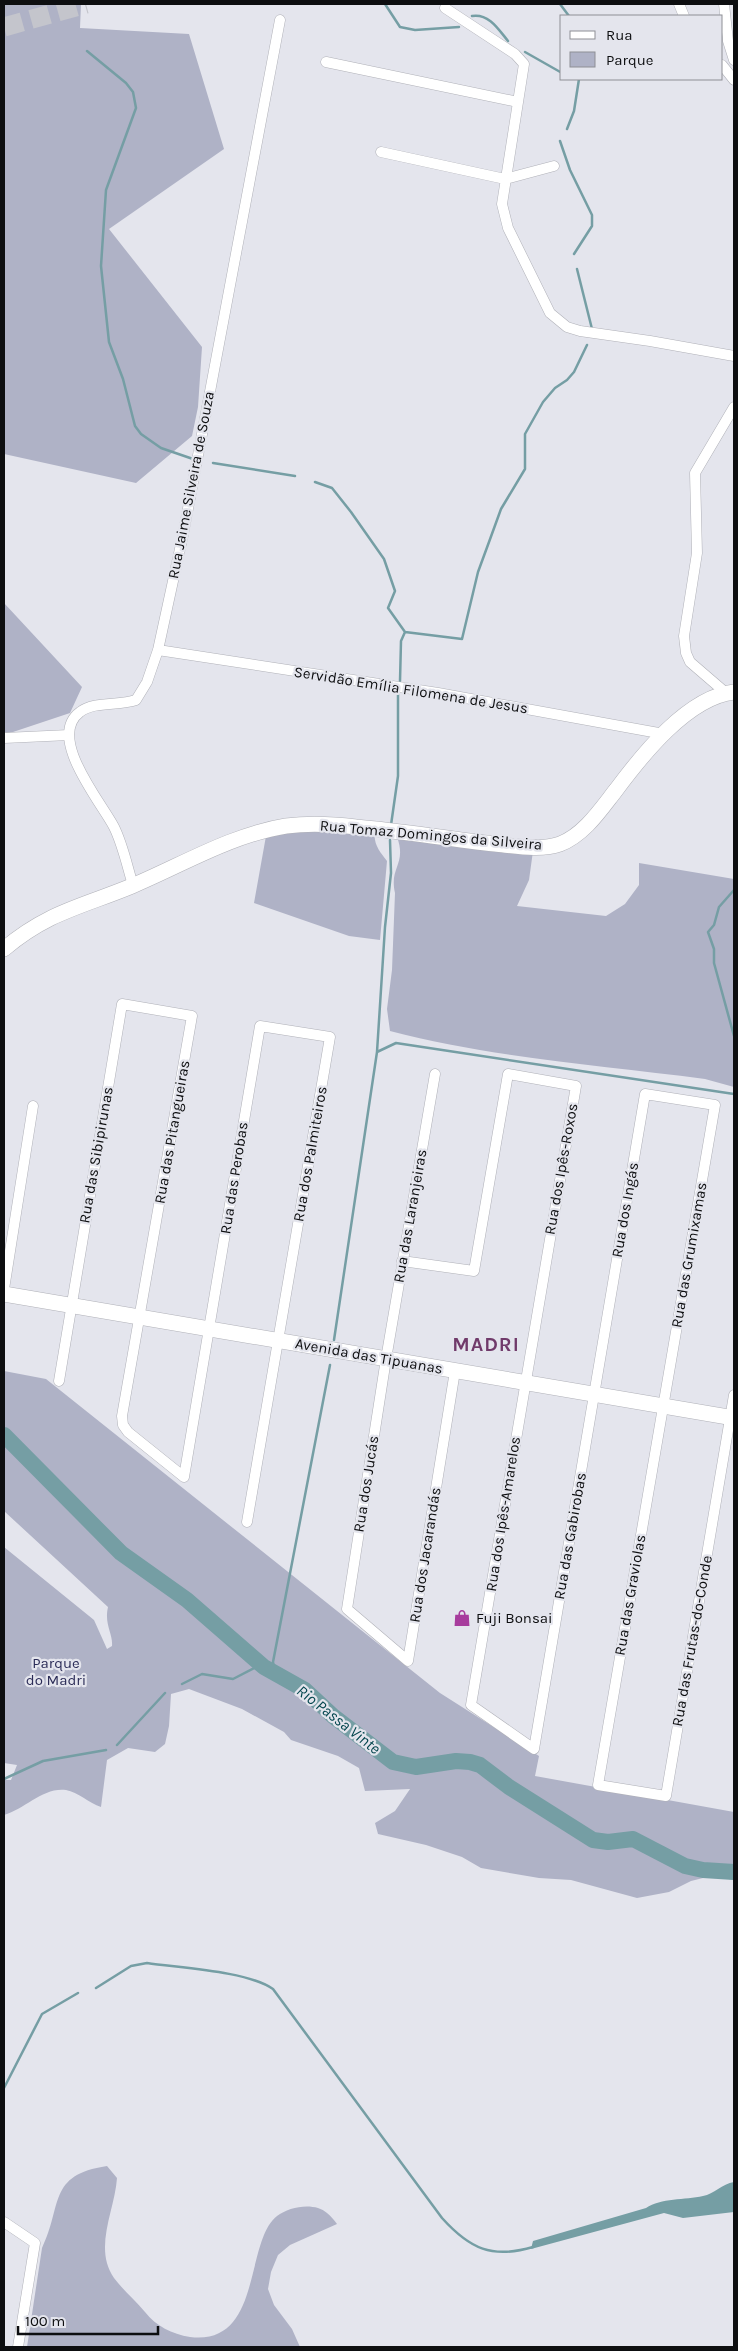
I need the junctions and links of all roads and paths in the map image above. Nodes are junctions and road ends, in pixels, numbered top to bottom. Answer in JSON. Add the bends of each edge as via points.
{"nodes":[{"id":1,"x":724,"y":4,"type":"edge"},
{"id":2,"x":445,"y":8,"type":"dead end"},
{"id":3,"x":280,"y":20,"type":"dead end"},
{"id":4,"x":734,"y":60,"type":"edge"},
{"id":5,"x":326,"y":62,"type":"dead end"},
{"id":6,"x":723,"y":66,"type":"edge"},
{"id":7,"x":734,"y":80,"type":"edge"},
{"id":8,"x":518,"y":102,"type":"junction"},
{"id":9,"x":380,"y":152,"type":"dead end"},
{"id":10,"x":554,"y":166,"type":"dead end"},
{"id":11,"x":505,"y":179,"type":"junction"},
{"id":12,"x":734,"y":356,"type":"edge"},
{"id":13,"x":734,"y":407,"type":"edge"},
{"id":14,"x":158,"y":650,"type":"junction"},
{"id":15,"x":730,"y":693,"type":"edge"},
{"id":16,"x":664,"y":734,"type":"junction"},
{"id":17,"x":70,"y":735,"type":"junction"},
{"id":18,"x":4,"y":738,"type":"edge"},
{"id":19,"x":133,"y":886,"type":"junction"},
{"id":20,"x":4,"y":949,"type":"edge"},
{"id":21,"x":122,"y":1004,"type":"joint"},
{"id":22,"x":260,"y":1026,"type":"joint"},
{"id":23,"x":435,"y":1074,"type":"dead end"},
{"id":24,"x":715,"y":1105,"type":"joint"},
{"id":25,"x":33,"y":1106,"type":"dead end"},
{"id":26,"x":402,"y":1261,"type":"junction"},
{"id":27,"x":4,"y":1289,"type":"edge"},
{"id":28,"x":4,"y":1294,"type":"edge"},
{"id":29,"x":71,"y":1306,"type":"junction"},
{"id":30,"x":140,"y":1318,"type":"junction"},
{"id":31,"x":209,"y":1329,"type":"junction"},
{"id":32,"x":278,"y":1341,"type":"junction"},
{"id":33,"x":386,"y":1359,"type":"junction"},
{"id":34,"x":455,"y":1371,"type":"junction"},
{"id":35,"x":59,"y":1381,"type":"dead end"},
{"id":36,"x":525,"y":1382,"type":"junction"},
{"id":37,"x":594,"y":1395,"type":"junction"},
{"id":38,"x":734,"y":1395,"type":"edge"},
{"id":39,"x":663,"y":1405,"type":"junction"},
{"id":40,"x":732,"y":1418,"type":"edge"},
{"id":41,"x":247,"y":1522,"type":"dead end"},
{"id":42,"x":347,"y":1609,"type":"joint"},
{"id":43,"x":471,"y":1705,"type":"joint"},
{"id":44,"x":598,"y":1785,"type":"joint"},
{"id":45,"x":4,"y":2222,"type":"edge"},
{"id":46,"x":18,"y":2347,"type":"edge"}],
"edges":[{"from":1,"to":4,"type":"street","via":[[728,41]]},
{"from":2,"to":8,"type":"street","via":[[521,59],[524,70]]},
{"from":3,"to":14,"type":"street","name":"Rua Jaime Silveira de Souza"},
{"from":5,"to":8,"type":"street"},
{"from":6,"to":7,"type":"street"},
{"from":8,"to":11,"type":"street"},
{"from":9,"to":11,"type":"street"},
{"from":10,"to":11,"type":"street"},
{"from":11,"to":12,"type":"street","via":[[502,204],[508,228],[544,304],[557,321],[580,331]]},
{"from":13,"to":15,"type":"street","via":[[695,473],[697,553],[684,636],[690,662]]},
{"from":14,"to":16,"type":"street","name":"Servidão Emília Filomena de Jesus","via":[[438,693]]},
{"from":14,"to":17,"type":"street","name":"Rua Jaime Silveira de Souza","via":[[147,682],[136,700],[82,710],[74,718]]},
{"from":15,"to":16,"type":"main road","name":"Rua Tomaz Domingos da Silveira","via":[[713,698]]},
{"from":16,"to":19,"type":"main road","name":"Rua Tomaz Domingos da Silveira","via":[[633,767],[591,821],[560,844],[539,847],[508,845],[337,825],[284,827],[231,842]]},
{"from":17,"to":18,"type":"street"},
{"from":17,"to":19,"type":"street","via":[[84,780],[118,838]]},
{"from":19,"to":20,"type":"main road","name":"Rua Tomaz Domingos da Silveira","via":[[46,919]]},
{"from":21,"to":29,"type":"street","name":"Rua das Sibipirunas"},
{"from":21,"to":30,"type":"street","name":"Rua das Pitangueiras","via":[[192,1016]]},
{"from":22,"to":31,"type":"street","name":"Rua das Perobas"},
{"from":22,"to":32,"type":"street","name":"Rua dos Palmiteiros","via":[[330,1037]]},
{"from":23,"to":26,"type":"street","name":"Rua das Laranjeiras"},
{"from":24,"to":37,"type":"street","name":"Rua dos Ingás","via":[[645,1094]]},
{"from":24,"to":39,"type":"street","name":"Rua das Grumixamas"},
{"from":25,"to":27,"type":"street"},
{"from":26,"to":33,"type":"street","name":"Rua das Laranjeiras"},
{"from":26,"to":36,"type":"street","name":"Rua dos Ipês-Roxos","via":[[474,1271],[508,1074],[576,1086]]},
{"from":28,"to":29,"type":"main road","name":"Avenida das Tipuanas"},
{"from":29,"to":30,"type":"main road","name":"Avenida das Tipuanas"},
{"from":29,"to":35,"type":"street","name":"Rua das Sibipirunas"},
{"from":30,"to":31,"type":"main road","name":"Avenida das Tipuanas"},
{"from":30,"to":31,"type":"street","name":"Rua das Perobas","via":[[122,1425],[184,1477]]},
{"from":31,"to":32,"type":"main road","name":"Avenida das Tipuanas"},
{"from":32,"to":33,"type":"main road","name":"Avenida das Tipuanas"},
{"from":32,"to":41,"type":"street"},
{"from":33,"to":34,"type":"main road","name":"Avenida das Tipuanas"},
{"from":33,"to":42,"type":"street","name":"Rua dos Jucás"},
{"from":34,"to":36,"type":"main road","name":"Avenida das Tipuanas"},
{"from":34,"to":42,"type":"street","name":"Rua dos Jacarandás","via":[[408,1661]]},
{"from":36,"to":37,"type":"main road","name":"Avenida das Tipuanas"},
{"from":36,"to":43,"type":"street","name":"Rua dos Ipês-Amarelos"},
{"from":37,"to":39,"type":"main road","name":"Avenida das Tipuanas"},
{"from":37,"to":43,"type":"street","name":"Rua das Gabirobas","via":[[534,1749]]},
{"from":38,"to":40,"type":"street"},
{"from":39,"to":40,"type":"main road","name":"Avenida das Tipuanas"},
{"from":39,"to":44,"type":"street","name":"Rua das Graviolas"},
{"from":40,"to":44,"type":"street","name":"Rua das Frutas-do-Conde","via":[[666,1796]]},
{"from":45,"to":46,"type":"street","via":[[35,2243]]}]}
